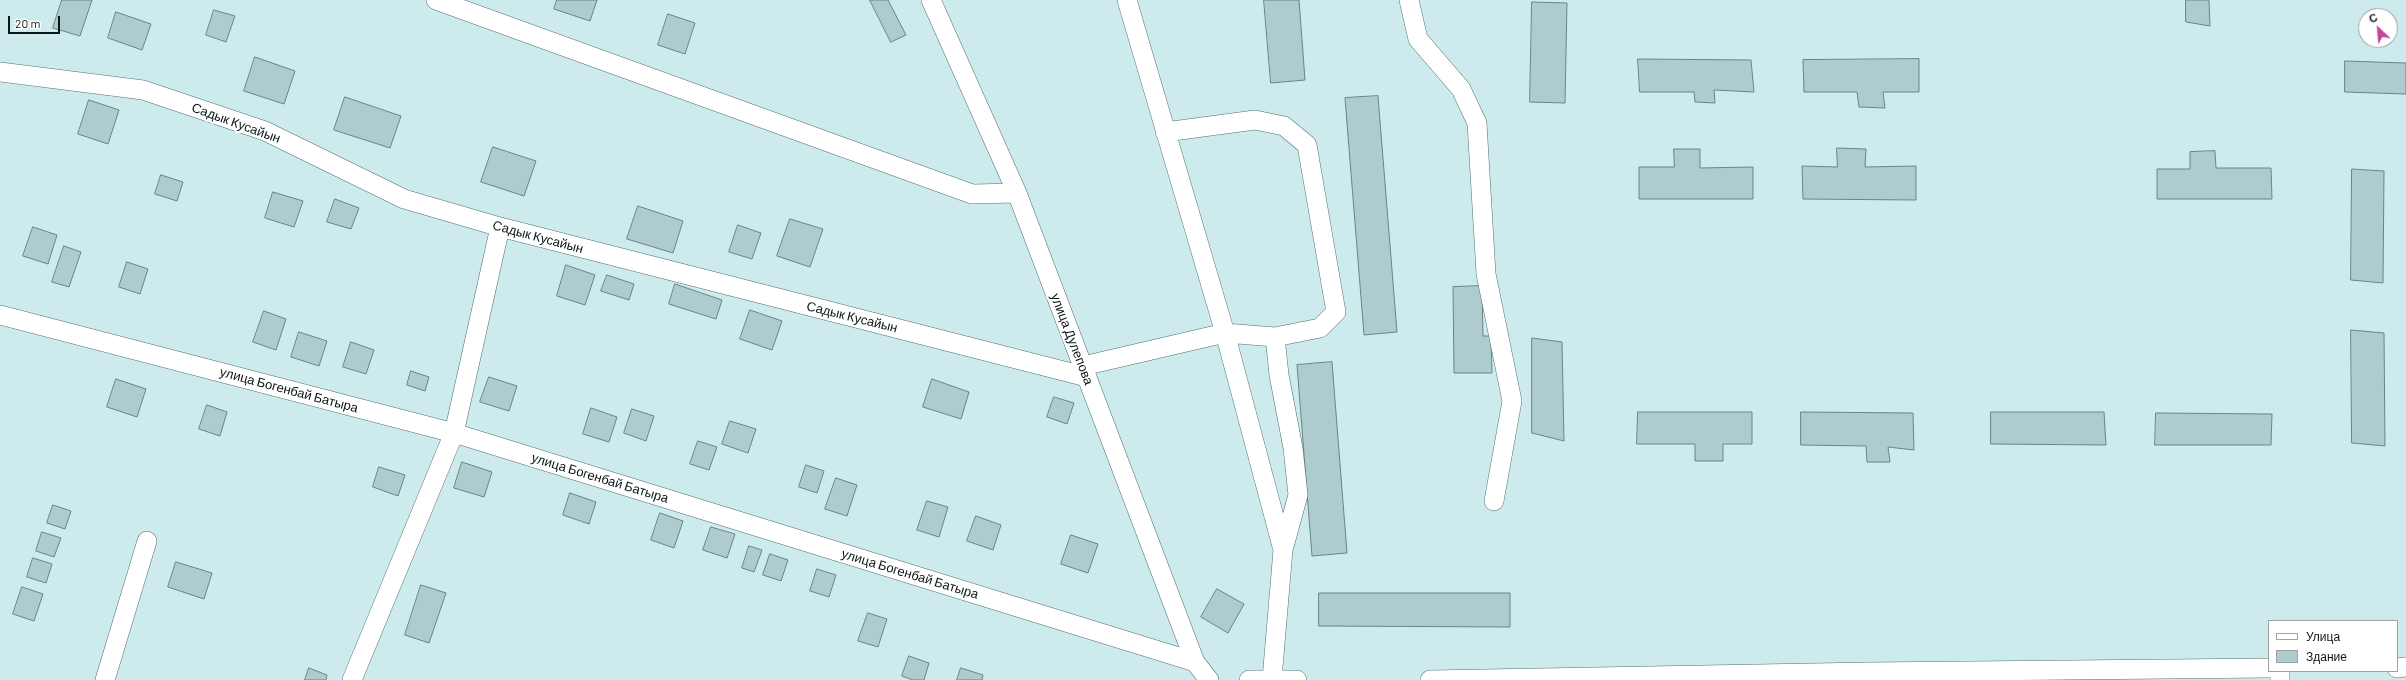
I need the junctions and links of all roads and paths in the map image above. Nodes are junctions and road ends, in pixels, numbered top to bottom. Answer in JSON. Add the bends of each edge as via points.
{"nodes":[{"id":1,"x":436,"y":0,"type":"edge"},
{"id":2,"x":931,"y":0,"type":"edge"},
{"id":3,"x":1127,"y":0,"type":"edge"},
{"id":4,"x":1409,"y":0,"type":"edge"},
{"id":5,"x":0,"y":72,"type":"edge"},
{"id":6,"x":1165,"y":132,"type":"junction"},
{"id":7,"x":1017,"y":193,"type":"junction"},
{"id":8,"x":500,"y":227,"type":"junction"},
{"id":9,"x":0,"y":315,"type":"edge"},
{"id":10,"x":1225,"y":333,"type":"junction"},
{"id":11,"x":1275,"y":337,"type":"junction"},
{"id":12,"x":1085,"y":372,"type":"junction"},
{"id":13,"x":454,"y":433,"type":"junction"},
{"id":14,"x":1494,"y":501,"type":"dead end"},
{"id":15,"x":148,"y":541,"type":"dead end"},
{"id":16,"x":1283,"y":550,"type":"junction"},
{"id":17,"x":1195,"y":662,"type":"junction"},
{"id":18,"x":2268,"y":668,"type":"edge"},
{"id":19,"x":1272,"y":679,"type":"junction"},
{"id":20,"x":105,"y":680,"type":"edge"},
{"id":21,"x":352,"y":680,"type":"edge"},
{"id":22,"x":1209,"y":680,"type":"edge"},
{"id":23,"x":1249,"y":680,"type":"edge"},
{"id":24,"x":1296,"y":680,"type":"edge"},
{"id":25,"x":1430,"y":680,"type":"edge"}],
"edges":[{"from":1,"to":7,"type":"street","via":[[972,194]]},
{"from":2,"to":7,"type":"street","name":"улица Дулепова"},
{"from":3,"to":6,"type":"street"},
{"from":4,"to":14,"type":"street","via":[[1418,39],[1461,89],[1477,123],[1486,274],[1512,401]]},
{"from":5,"to":8,"type":"street","name":"Садык Кусайын","via":[[143,90],[264,131],[404,199]]},
{"from":6,"to":10,"type":"street"},
{"from":6,"to":11,"type":"street","via":[[1255,120],[1284,126],[1307,145],[1336,312],[1320,328]]},
{"from":7,"to":12,"type":"street","name":"улица Дулепова"},
{"from":8,"to":12,"type":"street","name":"Садык Кусайын"},
{"from":8,"to":13,"type":"street"},
{"from":9,"to":13,"type":"street","name":"улица Богенбай Батыра"},
{"from":10,"to":11,"type":"street"},
{"from":10,"to":12,"type":"street"},
{"from":10,"to":16,"type":"street"},
{"from":11,"to":16,"type":"street","via":[[1298,495]]},
{"from":12,"to":17,"type":"street","name":"улица Дулепова"},
{"from":13,"to":17,"type":"street","name":"улица Богенбай Батыра"},
{"from":13,"to":21,"type":"street"},
{"from":15,"to":20,"type":"street"},
{"from":16,"to":19,"type":"street"},
{"from":17,"to":22,"type":"street","name":"улица Дулепова"},
{"from":18,"to":25,"type":"street"},
{"from":19,"to":23,"type":"street"},
{"from":19,"to":24,"type":"street"}]}
